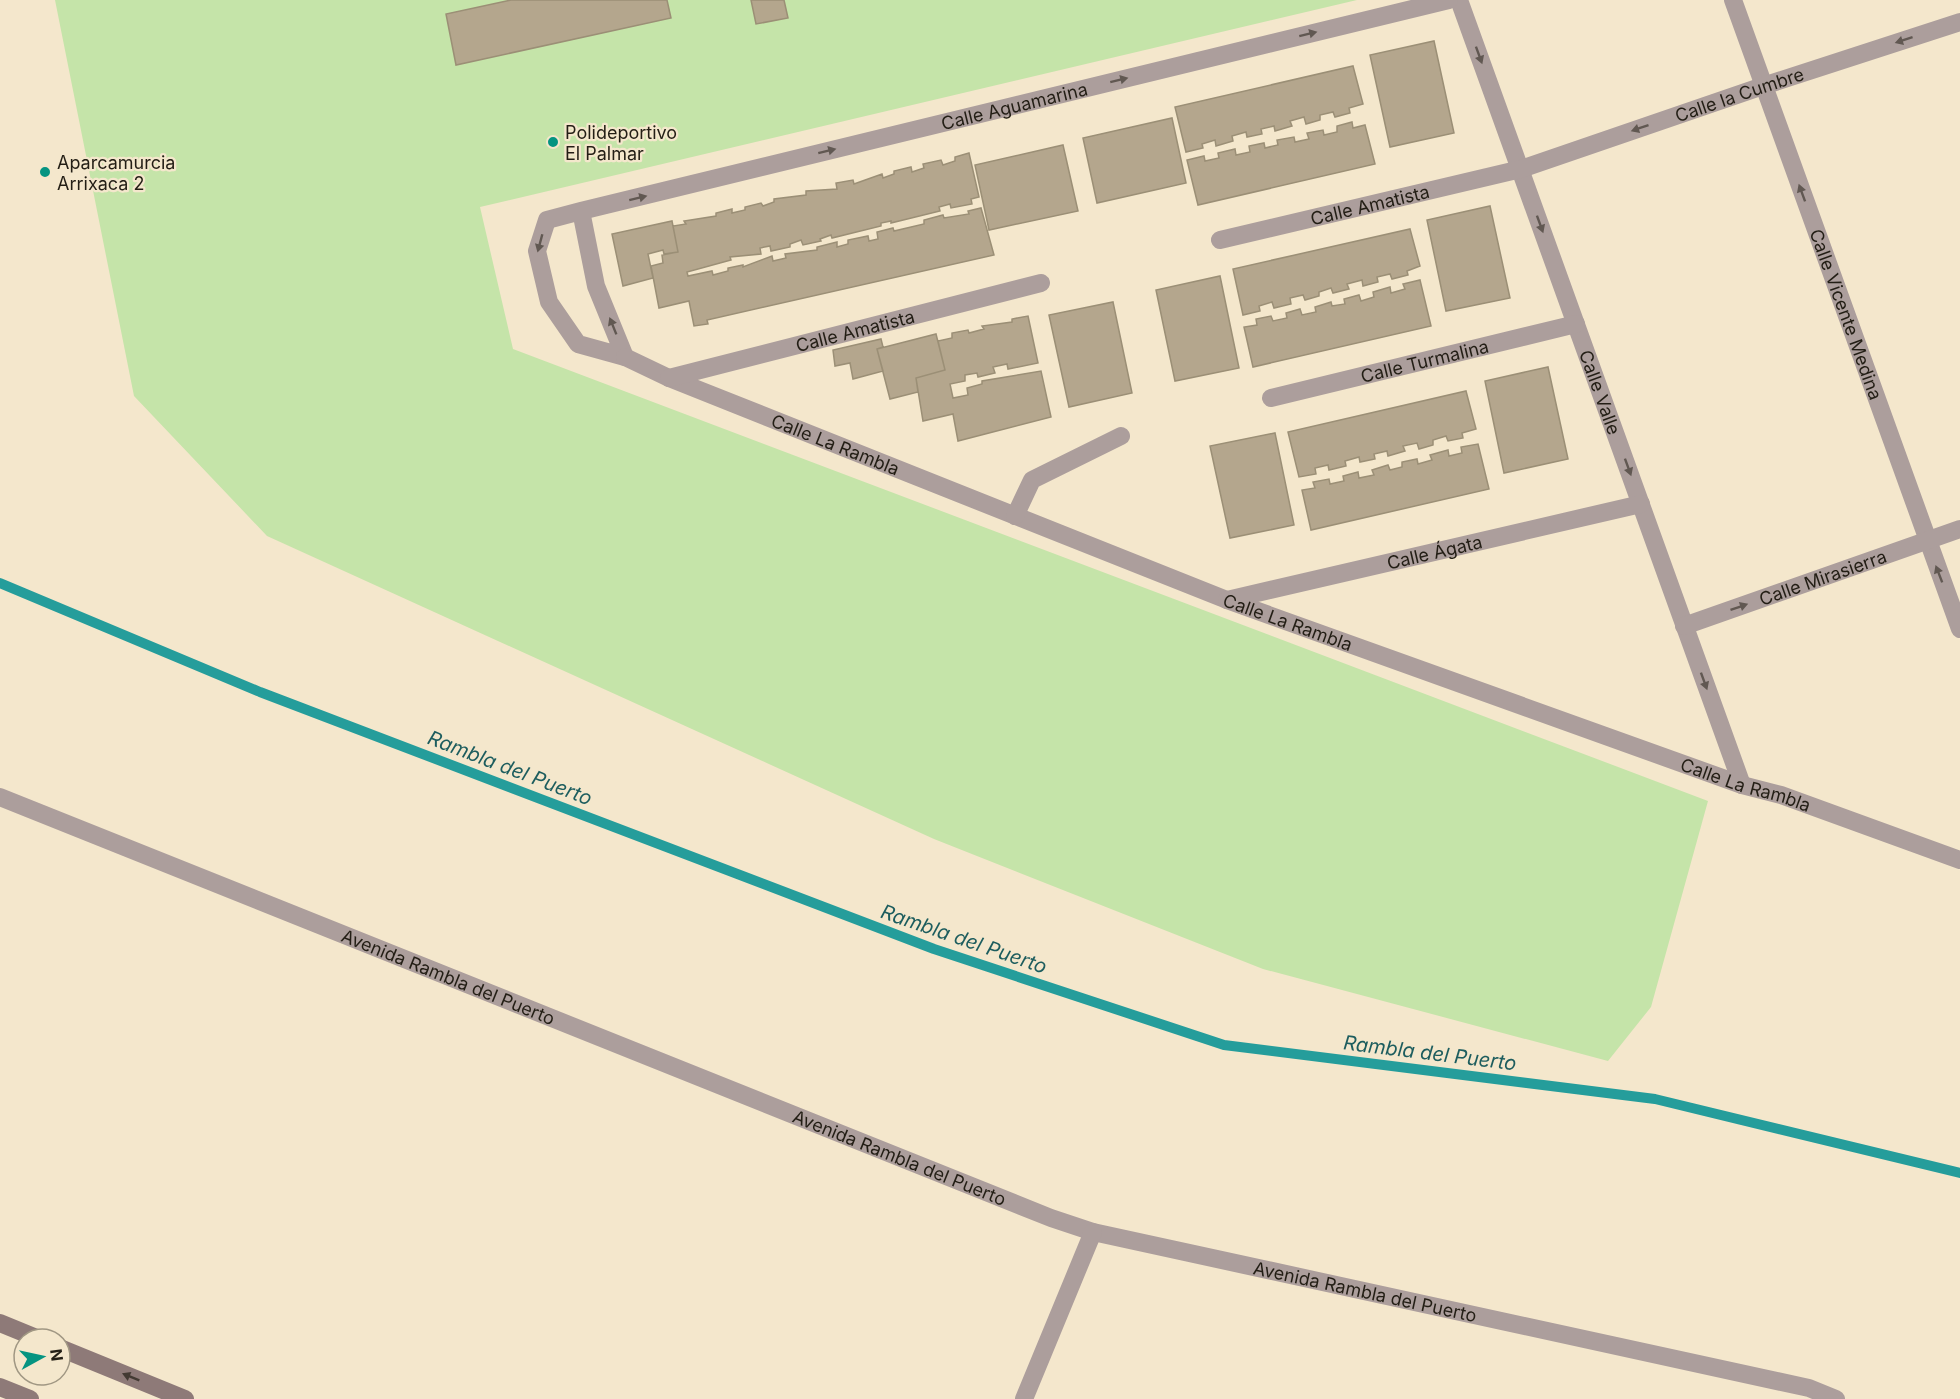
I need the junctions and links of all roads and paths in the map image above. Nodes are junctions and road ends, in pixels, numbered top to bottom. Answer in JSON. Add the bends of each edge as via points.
{"nodes":[{"id":1,"x":1449,"y":0,"type":"edge"},
{"id":2,"x":1459,"y":0,"type":"edge"},
{"id":3,"x":1733,"y":0,"type":"edge"},
{"id":4,"x":1960,"y":22,"type":"edge"},
{"id":5,"x":1763,"y":86,"type":"junction"},
{"id":6,"x":1521,"y":169,"type":"junction"},
{"id":7,"x":581,"y":212,"type":"junction"},
{"id":8,"x":1220,"y":240,"type":"dead end"},
{"id":9,"x":1041,"y":283,"type":"dead end"},
{"id":10,"x":1576,"y":324,"type":"junction"},
{"id":11,"x":625,"y":357,"type":"junction"},
{"id":12,"x":669,"y":378,"type":"junction"},
{"id":13,"x":1271,"y":398,"type":"dead end"},
{"id":14,"x":1121,"y":435,"type":"dead end"},
{"id":15,"x":1641,"y":504,"type":"junction"},
{"id":16,"x":1015,"y":516,"type":"junction"},
{"id":17,"x":1960,"y":529,"type":"edge"},
{"id":18,"x":1927,"y":541,"type":"junction"},
{"id":19,"x":1227,"y":600,"type":"junction"},
{"id":20,"x":1684,"y":626,"type":"junction"},
{"id":21,"x":1960,"y":629,"type":"edge"},
{"id":22,"x":1742,"y":785,"type":"junction"},
{"id":23,"x":0,"y":797,"type":"edge"},
{"id":24,"x":1960,"y":860,"type":"edge"},
{"id":25,"x":1093,"y":1232,"type":"junction"},
{"id":26,"x":72,"y":1353,"type":"edge"},
{"id":27,"x":0,"y":1387,"type":"edge"},
{"id":28,"x":1807,"y":1394,"type":"edge"},
{"id":29,"x":30,"y":1399,"type":"edge"},
{"id":30,"x":185,"y":1399,"type":"edge"},
{"id":31,"x":1024,"y":1399,"type":"edge"},
{"id":32,"x":1836,"y":1399,"type":"edge"}],
"edges":[{"from":7,"to":1,"type":"street","name":"Calle Aguamarina","one_way":true},
{"from":2,"to":6,"type":"street","name":"Calle Valle","one_way":true},
{"from":3,"to":5,"type":"street","name":"Calle Vicente Medina"},
{"from":4,"to":5,"type":"street","name":"Calle la Cumbre","one_way":true},
{"from":5,"to":6,"type":"street","name":"Calle la Cumbre","one_way":true},
{"from":18,"to":5,"type":"street","name":"Calle Vicente Medina","one_way":true},
{"from":6,"to":8,"type":"street","name":"Calle Amatista"},
{"from":6,"to":10,"type":"street","name":"Calle Valle","one_way":true},
{"from":11,"to":7,"type":"street","one_way":true,"via":[[596,286]]},
{"from":7,"to":11,"type":"street","name":"Calle La Rambla","one_way":true,"via":[[547,220],[537,251],[549,302],[578,344]]},
{"from":9,"to":12,"type":"street","name":"Calle Amatista"},
{"from":10,"to":13,"type":"street","name":"Calle Turmalina"},
{"from":10,"to":15,"type":"street","name":"Calle Valle","one_way":true},
{"from":11,"to":12,"type":"street","name":"Calle La Rambla"},
{"from":12,"to":16,"type":"street","name":"Calle La Rambla"},
{"from":14,"to":16,"type":"street","via":[[1032,480]]},
{"from":15,"to":19,"type":"street","name":"Calle Ágata"},
{"from":15,"to":20,"type":"street","name":"Calle Valle"},
{"from":16,"to":19,"type":"street","name":"Calle La Rambla"},
{"from":17,"to":18,"type":"street","name":"Calle Mirasierra"},
{"from":20,"to":18,"type":"street","name":"Calle Mirasierra","one_way":true},
{"from":21,"to":18,"type":"street","name":"Calle Vicente Medina","one_way":true},
{"from":19,"to":22,"type":"street","name":"Calle La Rambla"},
{"from":20,"to":22,"type":"street","name":"Calle Valle","one_way":true},
{"from":22,"to":24,"type":"street","name":"Calle La Rambla","via":[[1782,795]]},
{"from":23,"to":25,"type":"street","name":"Avenida Rambla del Puerto"},
{"from":25,"to":28,"type":"street","name":"Avenida Rambla del Puerto"},
{"from":25,"to":31,"type":"street"},
{"from":30,"to":26,"type":"street","one_way":true},
{"from":27,"to":29,"type":"street"},
{"from":28,"to":32,"type":"street","name":"Avenida Rambla del Puerto"}]}
